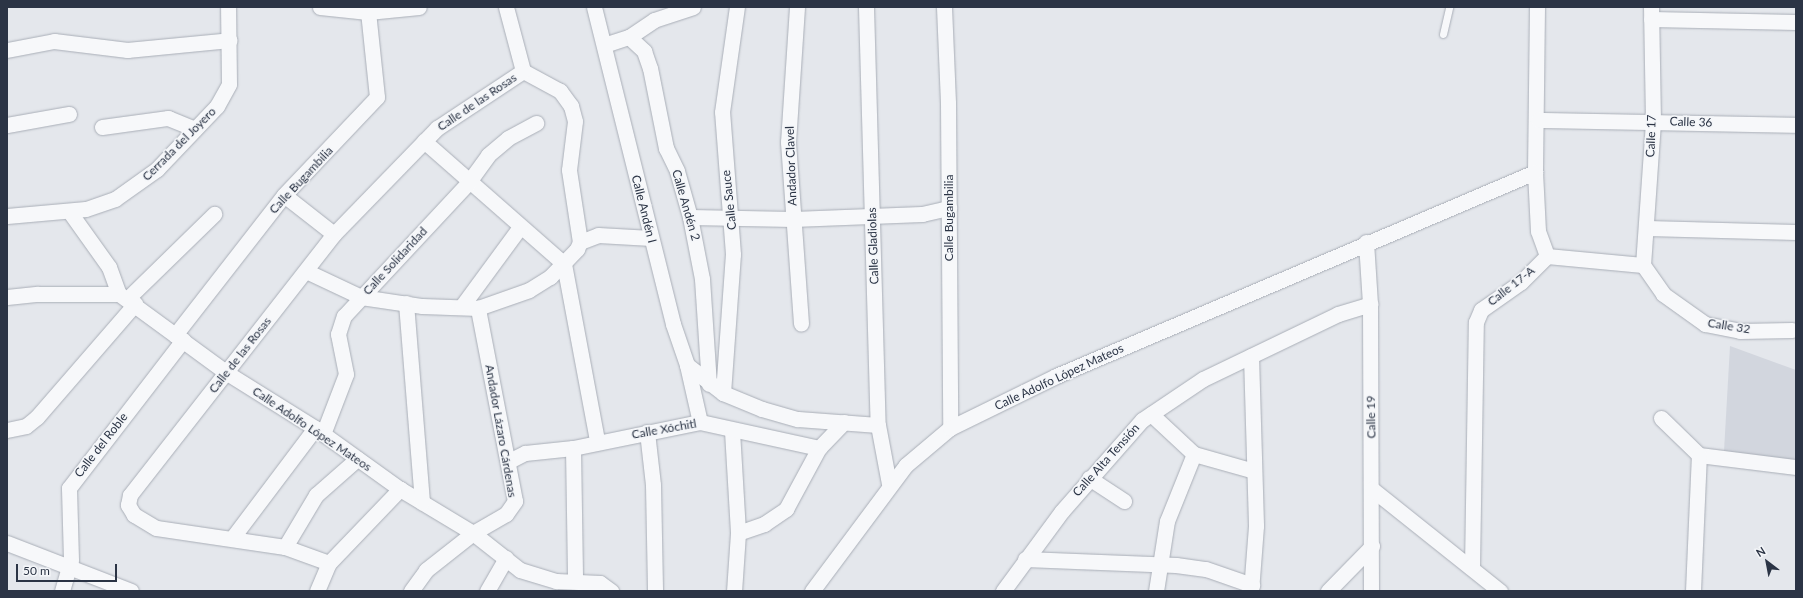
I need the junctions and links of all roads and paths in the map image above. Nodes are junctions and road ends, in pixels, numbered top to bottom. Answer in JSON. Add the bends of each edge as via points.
{"nodes":[{"id":1,"x":228,"y":7,"type":"edge"},
{"id":2,"x":320,"y":7,"type":"edge"},
{"id":3,"x":418,"y":7,"type":"edge"},
{"id":4,"x":506,"y":7,"type":"edge"},
{"id":5,"x":594,"y":7,"type":"edge"},
{"id":6,"x":693,"y":7,"type":"edge"},
{"id":7,"x":738,"y":7,"type":"edge"},
{"id":8,"x":797,"y":7,"type":"edge"},
{"id":9,"x":866,"y":7,"type":"edge"},
{"id":10,"x":944,"y":7,"type":"edge"},
{"id":11,"x":1449,"y":7,"type":"edge"},
{"id":12,"x":1537,"y":7,"type":"edge"},
{"id":13,"x":368,"y":12,"type":"junction"},
{"id":14,"x":1651,"y":13,"type":"edge"},
{"id":15,"x":1796,"y":22,"type":"edge"},
{"id":16,"x":1442,"y":34,"type":"dead end"},
{"id":17,"x":629,"y":37,"type":"junction"},
{"id":18,"x":230,"y":40,"type":"junction"},
{"id":19,"x":604,"y":45,"type":"junction"},
{"id":20,"x":7,"y":50,"type":"edge"},
{"id":21,"x":523,"y":71,"type":"junction"},
{"id":22,"x":68,"y":114,"type":"dead end"},
{"id":23,"x":1538,"y":120,"type":"junction"},
{"id":24,"x":1653,"y":121,"type":"junction"},
{"id":25,"x":536,"y":124,"type":"dead end"},
{"id":26,"x":7,"y":125,"type":"edge"},
{"id":27,"x":1796,"y":125,"type":"edge"},
{"id":28,"x":102,"y":127,"type":"dead end"},
{"id":29,"x":195,"y":129,"type":"junction"},
{"id":30,"x":424,"y":141,"type":"junction"},
{"id":31,"x":1535,"y":172,"type":"junction"},
{"id":32,"x":468,"y":182,"type":"junction"},
{"id":33,"x":284,"y":195,"type":"junction"},
{"id":34,"x":949,"y":208,"type":"junction"},
{"id":35,"x":70,"y":211,"type":"junction"},
{"id":36,"x":214,"y":214,"type":"dead end"},
{"id":37,"x":7,"y":216,"type":"edge"},
{"id":38,"x":872,"y":216,"type":"junction"},
{"id":39,"x":690,"y":217,"type":"junction"},
{"id":40,"x":732,"y":218,"type":"junction"},
{"id":41,"x":793,"y":219,"type":"junction"},
{"id":42,"x":520,"y":227,"type":"junction"},
{"id":43,"x":1647,"y":228,"type":"junction"},
{"id":44,"x":1796,"y":232,"type":"edge"},
{"id":45,"x":334,"y":234,"type":"junction"},
{"id":46,"x":651,"y":238,"type":"junction"},
{"id":47,"x":580,"y":242,"type":"junction"},
{"id":48,"x":1366,"y":242,"type":"junction"},
{"id":49,"x":1547,"y":256,"type":"junction"},
{"id":50,"x":564,"y":264,"type":"junction"},
{"id":51,"x":1643,"y":265,"type":"junction"},
{"id":52,"x":306,"y":271,"type":"junction"},
{"id":53,"x":7,"y":297,"type":"edge"},
{"id":54,"x":361,"y":297,"type":"junction"},
{"id":55,"x":127,"y":299,"type":"junction"},
{"id":56,"x":406,"y":303,"type":"junction"},
{"id":57,"x":1370,"y":304,"type":"junction"},
{"id":58,"x":462,"y":306,"type":"junction"},
{"id":59,"x":478,"y":308,"type":"junction"},
{"id":60,"x":801,"y":324,"type":"dead end"},
{"id":61,"x":1792,"y":330,"type":"dead end"},
{"id":62,"x":179,"y":337,"type":"junction"},
{"id":63,"x":1251,"y":356,"type":"junction"},
{"id":64,"x":687,"y":365,"type":"junction"},
{"id":65,"x":226,"y":373,"type":"junction"},
{"id":66,"x":709,"y":384,"type":"junction"},
{"id":67,"x":723,"y":394,"type":"junction"},
{"id":68,"x":1151,"y":414,"type":"junction"},
{"id":69,"x":1661,"y":418,"type":"dead end"},
{"id":70,"x":700,"y":422,"type":"junction"},
{"id":71,"x":844,"y":422,"type":"junction"},
{"id":72,"x":878,"y":425,"type":"junction"},
{"id":73,"x":950,"y":428,"type":"junction"},
{"id":74,"x":7,"y":430,"type":"edge"},
{"id":75,"x":319,"y":431,"type":"junction"},
{"id":76,"x":647,"y":432,"type":"junction"},
{"id":77,"x":732,"y":432,"type":"junction"},
{"id":78,"x":597,"y":440,"type":"junction"},
{"id":79,"x":573,"y":448,"type":"junction"},
{"id":80,"x":819,"y":448,"type":"junction"},
{"id":81,"x":1194,"y":454,"type":"junction"},
{"id":82,"x":1699,"y":455,"type":"junction"},
{"id":83,"x":357,"y":459,"type":"junction"},
{"id":84,"x":509,"y":460,"type":"junction"},
{"id":85,"x":1796,"y":467,"type":"edge"},
{"id":86,"x":1254,"y":471,"type":"junction"},
{"id":87,"x":1089,"y":478,"type":"junction"},
{"id":88,"x":889,"y":484,"type":"junction"},
{"id":89,"x":1372,"y":489,"type":"junction"},
{"id":90,"x":400,"y":490,"type":"junction"},
{"id":91,"x":1124,"y":501,"type":"dead end"},
{"id":92,"x":422,"y":502,"type":"junction"},
{"id":93,"x":474,"y":533,"type":"junction"},
{"id":94,"x":738,"y":533,"type":"junction"},
{"id":95,"x":233,"y":537,"type":"junction"},
{"id":96,"x":7,"y":543,"type":"edge"},
{"id":97,"x":1372,"y":546,"type":"junction"},
{"id":98,"x":285,"y":547,"type":"junction"},
{"id":99,"x":506,"y":558,"type":"junction"},
{"id":100,"x":1025,"y":559,"type":"junction"},
{"id":101,"x":329,"y":563,"type":"junction"},
{"id":102,"x":1162,"y":565,"type":"junction"},
{"id":103,"x":68,"y":566,"type":"junction"},
{"id":104,"x":1472,"y":568,"type":"junction"},
{"id":105,"x":575,"y":581,"type":"junction"},
{"id":106,"x":1252,"y":588,"type":"edge"},
{"id":107,"x":62,"y":591,"type":"edge"},
{"id":108,"x":131,"y":591,"type":"edge"},
{"id":109,"x":317,"y":591,"type":"edge"},
{"id":110,"x":411,"y":591,"type":"edge"},
{"id":111,"x":487,"y":591,"type":"edge"},
{"id":112,"x":611,"y":591,"type":"edge"},
{"id":113,"x":655,"y":591,"type":"edge"},
{"id":114,"x":734,"y":591,"type":"edge"},
{"id":115,"x":812,"y":591,"type":"edge"},
{"id":116,"x":1003,"y":591,"type":"edge"},
{"id":117,"x":1156,"y":591,"type":"edge"},
{"id":118,"x":1328,"y":591,"type":"edge"},
{"id":119,"x":1371,"y":591,"type":"edge"},
{"id":120,"x":1500,"y":591,"type":"edge"},
{"id":121,"x":1693,"y":591,"type":"edge"}],
"edges":[{"from":1,"to":18,"type":"street","name":"Cerrada del Joyero"},
{"from":2,"to":13,"type":"street"},
{"from":3,"to":13,"type":"street"},
{"from":4,"to":21,"type":"street"},
{"from":5,"to":19,"type":"street","name":"Calle Andén I"},
{"from":6,"to":17,"type":"street","via":[[654,20]]},
{"from":7,"to":40,"type":"street","name":"Calle Sauce","via":[[722,112]]},
{"from":8,"to":41,"type":"street","name":"Andador Clavel","via":[[788,142]]},
{"from":9,"to":38,"type":"street","name":"Calle Gladiolas"},
{"from":10,"to":34,"type":"street","name":"Calle Bugambilia"},
{"from":11,"to":16,"type":"lane"},
{"from":12,"to":23,"type":"street"},
{"from":13,"to":33,"type":"street","name":"Calle Bugambilia","via":[[377,97]]},
{"from":14,"to":15,"type":"street"},
{"from":14,"to":24,"type":"street","name":"Calle 17"},
{"from":17,"to":19,"type":"street"},
{"from":17,"to":39,"type":"street","name":"Calle Andén 2","via":[[644,51],[650,68],[666,148],[677,171]]},
{"from":18,"to":20,"type":"street","via":[[127,50],[54,42]]},
{"from":18,"to":29,"type":"street","name":"Cerrada del Joyero","via":[[229,84],[217,106]]},
{"from":19,"to":46,"type":"street","name":"Calle Andén I"},
{"from":21,"to":30,"type":"street","name":"Calle de las Rosas","via":[[437,128]]},
{"from":21,"to":47,"type":"street","via":[[560,91],[571,106],[574,121],[568,170]]},
{"from":22,"to":26,"type":"street"},
{"from":23,"to":24,"type":"street","name":"Calle 36"},
{"from":23,"to":31,"type":"street"},
{"from":24,"to":27,"type":"street","name":"Calle 36"},
{"from":24,"to":43,"type":"street","name":"Calle 17"},
{"from":25,"to":32,"type":"street","name":"Calle Solidaridad","via":[[508,138],[488,155]]},
{"from":28,"to":29,"type":"street","via":[[168,118]]},
{"from":29,"to":35,"type":"street","name":"Cerrada del Joyero","via":[[141,182],[115,200]]},
{"from":30,"to":32,"type":"street"},
{"from":30,"to":45,"type":"street","name":"Calle de las Rosas"},
{"from":31,"to":48,"type":"street","name":"Calle Adolfo López Mateos"},
{"from":31,"to":49,"type":"street","via":[[1538,232]]},
{"from":32,"to":42,"type":"street"},
{"from":32,"to":54,"type":"street","name":"Calle Solidaridad"},
{"from":33,"to":45,"type":"street"},
{"from":33,"to":62,"type":"street","name":"Calle Bugambilia"},
{"from":34,"to":38,"type":"street","via":[[934,213]]},
{"from":34,"to":73,"type":"street","name":"Calle Bugambilia"},
{"from":35,"to":37,"type":"street","name":"Cerrada del Joyero"},
{"from":35,"to":55,"type":"street","via":[[109,267]]},
{"from":36,"to":55,"type":"street"},
{"from":38,"to":41,"type":"street"},
{"from":38,"to":72,"type":"street","name":"Calle Gladiolas"},
{"from":39,"to":40,"type":"street"},
{"from":39,"to":66,"type":"street","name":"Calle Andén 2","via":[[701,272]]},
{"from":40,"to":41,"type":"street"},
{"from":40,"to":67,"type":"street","name":"Calle Sauce","via":[[733,254]]},
{"from":41,"to":60,"type":"street","name":"Andador Clavel"},
{"from":42,"to":50,"type":"street"},
{"from":42,"to":58,"type":"street"},
{"from":43,"to":44,"type":"street"},
{"from":43,"to":51,"type":"street","name":"Calle 17"},
{"from":45,"to":52,"type":"street","name":"Calle de las Rosas"},
{"from":46,"to":47,"type":"street","via":[[598,235]]},
{"from":46,"to":64,"type":"street","name":"Calle Andén I"},
{"from":47,"to":50,"type":"street"},
{"from":48,"to":57,"type":"street","name":"Calle 19"},
{"from":48,"to":73,"type":"street","name":"Calle Adolfo López Mateos","via":[[1056,376]]},
{"from":49,"to":51,"type":"street"},
{"from":49,"to":104,"type":"street","name":"Calle 17-A","via":[[1521,282],[1481,310],[1476,322]]},
{"from":50,"to":59,"type":"street","via":[[529,290]]},
{"from":50,"to":78,"type":"street"},
{"from":51,"to":61,"type":"street","name":"Calle 32","via":[[1663,294],[1705,324],[1740,331]]},
{"from":52,"to":54,"type":"street"},
{"from":52,"to":65,"type":"street","name":"Calle de las Rosas"},
{"from":53,"to":55,"type":"street","via":[[38,294]]},
{"from":54,"to":56,"type":"street"},
{"from":54,"to":75,"type":"street","name":"Calle Solidaridad","via":[[340,323],[339,344],[346,374]]},
{"from":55,"to":62,"type":"street","name":"Calle Adolfo López Mateos"},
{"from":55,"to":74,"type":"street","via":[[36,418],[26,426]]},
{"from":56,"to":58,"type":"street"},
{"from":56,"to":92,"type":"street"},
{"from":57,"to":63,"type":"street","name":"Calle Alta Tensión","via":[[1338,314]]},
{"from":57,"to":89,"type":"street","name":"Calle 19"},
{"from":58,"to":59,"type":"street"},
{"from":59,"to":84,"type":"street","name":"Andador Lázaro Cárdenas"},
{"from":62,"to":65,"type":"street","name":"Calle Adolfo López Mateos"},
{"from":62,"to":103,"type":"street","name":"Calle del Roble","via":[[68,488]]},
{"from":63,"to":68,"type":"street","name":"Calle Alta Tensión","via":[[1203,379]]},
{"from":63,"to":86,"type":"street"},
{"from":64,"to":66,"type":"street"},
{"from":64,"to":70,"type":"street","name":"Calle Andén I"},
{"from":65,"to":75,"type":"street","name":"Calle Adolfo López Mateos"},
{"from":65,"to":95,"type":"street","name":"Calle de las Rosas","via":[[130,495],[128,505],[134,515],[156,528]]},
{"from":66,"to":67,"type":"street"},
{"from":67,"to":71,"type":"street","via":[[798,419]]},
{"from":68,"to":81,"type":"street"},
{"from":68,"to":87,"type":"street","name":"Calle Alta Tensión"},
{"from":69,"to":82,"type":"street"},
{"from":70,"to":76,"type":"street","name":"Calle Xóchitl"},
{"from":70,"to":77,"type":"street","name":"Calle Xóchitl"},
{"from":71,"to":72,"type":"street"},
{"from":71,"to":80,"type":"street"},
{"from":72,"to":88,"type":"street","name":"Calle Gladiolas"},
{"from":73,"to":88,"type":"street","name":"Calle Adolfo López Mateos","via":[[911,460]]},
{"from":75,"to":83,"type":"street","name":"Calle Adolfo López Mateos"},
{"from":75,"to":95,"type":"street","name":"Calle Solidaridad"},
{"from":76,"to":78,"type":"street","name":"Calle Xóchitl"},
{"from":76,"to":113,"type":"street","via":[[653,485]]},
{"from":77,"to":80,"type":"street","name":"Calle Xóchitl"},
{"from":77,"to":94,"type":"street"},
{"from":78,"to":79,"type":"street","name":"Calle Xóchitl"},
{"from":79,"to":84,"type":"street","name":"Calle Xóchitl","via":[[525,453]]},
{"from":79,"to":105,"type":"street"},
{"from":80,"to":94,"type":"street","via":[[786,509],[764,524]]},
{"from":81,"to":86,"type":"street"},
{"from":81,"to":102,"type":"street","via":[[1167,521]]},
{"from":82,"to":85,"type":"street"},
{"from":82,"to":121,"type":"street"},
{"from":83,"to":90,"type":"street","name":"Calle Adolfo López Mateos"},
{"from":83,"to":98,"type":"street","via":[[316,495]]},
{"from":84,"to":93,"type":"street","name":"Andador Lázaro Cárdenas","via":[[515,501],[513,508]]},
{"from":86,"to":106,"type":"street","via":[[1256,526]]},
{"from":87,"to":91,"type":"street"},
{"from":87,"to":100,"type":"street","name":"Calle Alta Tensión"},
{"from":88,"to":115,"type":"street","name":"Calle Adolfo López Mateos","via":[[852,542]]},
{"from":89,"to":97,"type":"street","name":"Calle 19"},
{"from":89,"to":104,"type":"street"},
{"from":90,"to":92,"type":"street","name":"Calle Adolfo López Mateos"},
{"from":90,"to":101,"type":"street"},
{"from":92,"to":93,"type":"street","name":"Calle Adolfo López Mateos"},
{"from":93,"to":99,"type":"street","name":"Calle Adolfo López Mateos"},
{"from":93,"to":110,"type":"street","via":[[426,570]]},
{"from":94,"to":114,"type":"street"},
{"from":95,"to":98,"type":"street","name":"Calle de las Rosas"},
{"from":96,"to":103,"type":"street"},
{"from":97,"to":118,"type":"street"},
{"from":97,"to":119,"type":"street","name":"Calle 19"},
{"from":98,"to":101,"type":"street","name":"Calle de las Rosas"},
{"from":99,"to":105,"type":"street","name":"Calle Adolfo López Mateos","via":[[520,570],[540,578]]},
{"from":99,"to":111,"type":"street"},
{"from":100,"to":102,"type":"street"},
{"from":100,"to":116,"type":"street","name":"Calle Alta Tensión"},
{"from":101,"to":109,"type":"street"},
{"from":102,"to":106,"type":"street","via":[[1206,569]]},
{"from":102,"to":117,"type":"street"},
{"from":103,"to":107,"type":"street","name":"Calle del Roble"},
{"from":103,"to":108,"type":"street"},
{"from":104,"to":120,"type":"street"},
{"from":105,"to":112,"type":"street","name":"Calle Adolfo López Mateos","via":[[600,583]]}]}
